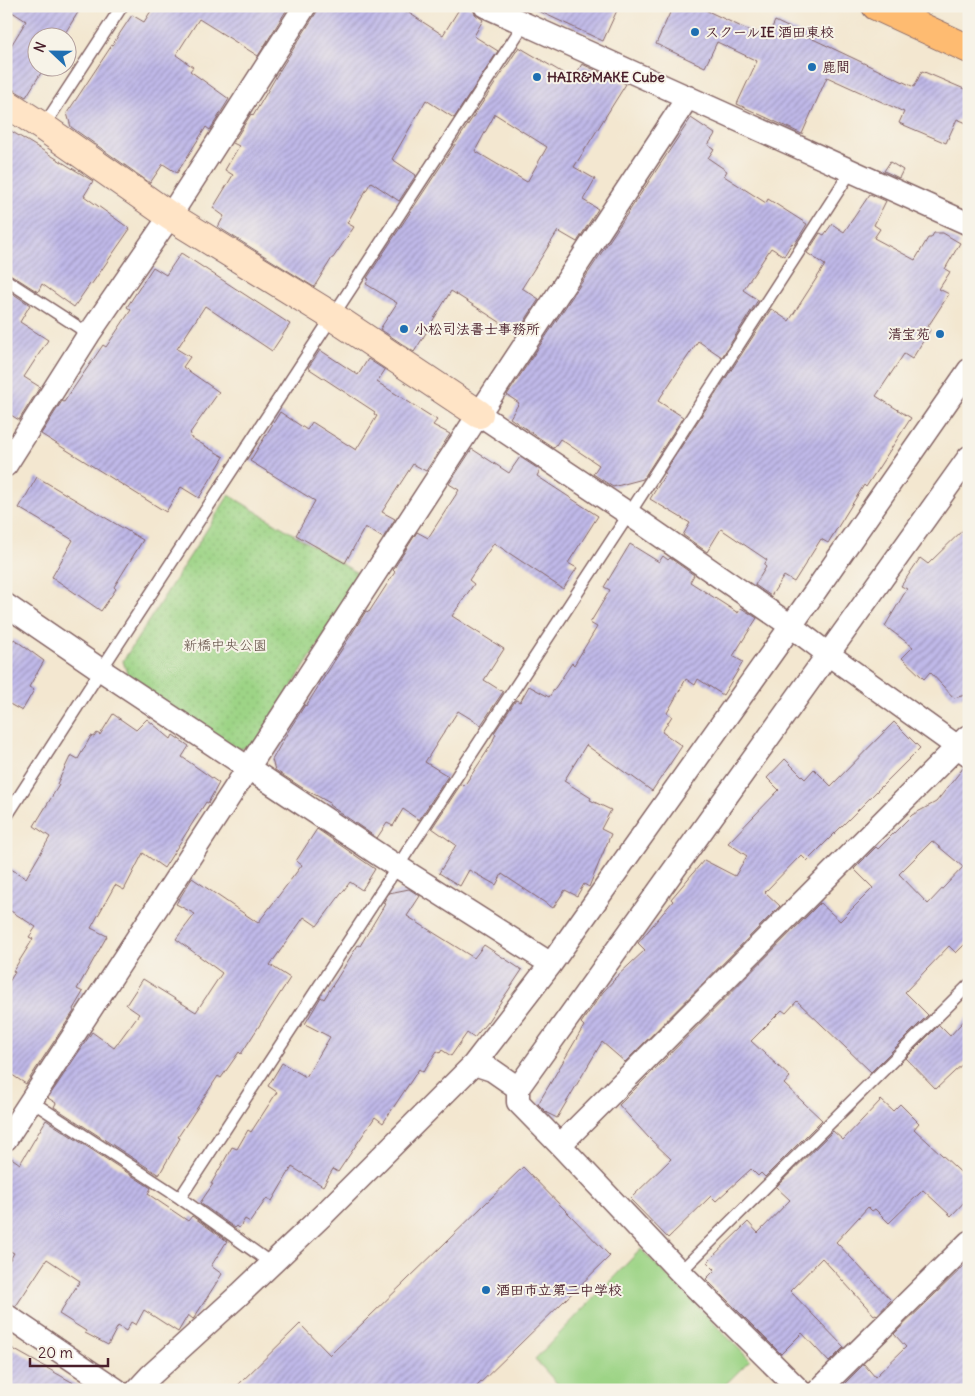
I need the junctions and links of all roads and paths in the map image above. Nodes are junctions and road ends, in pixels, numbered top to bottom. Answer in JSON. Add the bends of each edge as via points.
{"nodes":[{"id":1,"x":122,"y":6,"type":"edge"},
{"id":2,"x":304,"y":6,"type":"edge"},
{"id":3,"x":485,"y":6,"type":"edge"},
{"id":4,"x":876,"y":6,"type":"edge"},
{"id":5,"x":524,"y":24,"type":"junction"},
{"id":6,"x":969,"y":49,"type":"edge"},
{"id":7,"x":688,"y":97,"type":"junction"},
{"id":8,"x":6,"y":103,"type":"edge"},
{"id":9,"x":43,"y":126,"type":"junction"},
{"id":10,"x":851,"y":171,"type":"junction"},
{"id":11,"x":170,"y":216,"type":"junction"},
{"id":12,"x":969,"y":224,"type":"edge"},
{"id":13,"x":6,"y":280,"type":"edge"},
{"id":14,"x":332,"y":316,"type":"junction"},
{"id":15,"x":89,"y":334,"type":"junction"},
{"id":16,"x":969,"y":370,"type":"edge"},
{"id":17,"x":479,"y":414,"type":"junction"},
{"id":18,"x":10,"y":452,"type":"edge"},
{"id":19,"x":969,"y":456,"type":"edge"},
{"id":20,"x":629,"y":514,"type":"junction"},
{"id":21,"x":6,"y":605,"type":"edge"},
{"id":22,"x":791,"y":626,"type":"junction"},
{"id":23,"x":828,"y":654,"type":"junction"},
{"id":24,"x":101,"y":670,"type":"junction"},
{"id":25,"x":965,"y":746,"type":"edge"},
{"id":26,"x":248,"y":767,"type":"junction"},
{"id":27,"x":6,"y":817,"type":"edge"},
{"id":28,"x":398,"y":866,"type":"junction"},
{"id":29,"x":551,"y":964,"type":"junction"},
{"id":30,"x":969,"y":985,"type":"edge"},
{"id":31,"x":474,"y":1064,"type":"junction"},
{"id":32,"x":518,"y":1088,"type":"junction"},
{"id":33,"x":31,"y":1100,"type":"junction"},
{"id":34,"x":6,"y":1139,"type":"edge"},
{"id":35,"x":560,"y":1145,"type":"junction"},
{"id":36,"x":180,"y":1198,"type":"junction"},
{"id":37,"x":969,"y":1242,"type":"edge"},
{"id":38,"x":272,"y":1264,"type":"junction"},
{"id":39,"x":680,"y":1272,"type":"junction"},
{"id":40,"x":6,"y":1314,"type":"edge"},
{"id":41,"x":117,"y":1390,"type":"edge"},
{"id":42,"x":137,"y":1390,"type":"edge"},
{"id":43,"x":799,"y":1390,"type":"edge"},
{"id":44,"x":818,"y":1390,"type":"edge"}],
"edges":[{"from":1,"to":9,"type":"lane"},
{"from":2,"to":11,"type":"street"},
{"from":3,"to":5,"type":"street"},
{"from":4,"to":6,"type":"highway"},
{"from":5,"to":7,"type":"street"},
{"from":5,"to":14,"type":"lane"},
{"from":7,"to":10,"type":"street"},
{"from":7,"to":17,"type":"street"},
{"from":8,"to":9,"type":"street"},
{"from":9,"to":11,"type":"street"},
{"from":10,"to":12,"type":"street"},
{"from":10,"to":20,"type":"lane"},
{"from":11,"to":14,"type":"street"},
{"from":11,"to":15,"type":"street"},
{"from":13,"to":15,"type":"lane"},
{"from":14,"to":17,"type":"street"},
{"from":14,"to":24,"type":"lane"},
{"from":15,"to":18,"type":"street"},
{"from":16,"to":22,"type":"street"},
{"from":17,"to":20,"type":"street"},
{"from":17,"to":26,"type":"street"},
{"from":19,"to":23,"type":"street"},
{"from":20,"to":22,"type":"street"},
{"from":20,"to":28,"type":"lane"},
{"from":21,"to":24,"type":"street"},
{"from":22,"to":23,"type":"street"},
{"from":22,"to":29,"type":"street"},
{"from":23,"to":25,"type":"street"},
{"from":23,"to":32,"type":"street"},
{"from":24,"to":26,"type":"street"},
{"from":24,"to":27,"type":"lane"},
{"from":25,"to":35,"type":"street"},
{"from":26,"to":28,"type":"street"},
{"from":26,"to":33,"type":"street"},
{"from":28,"to":29,"type":"street"},
{"from":28,"to":36,"type":"lane"},
{"from":29,"to":31,"type":"street"},
{"from":30,"to":39,"type":"lane"},
{"from":31,"to":32,"type":"street","via":[[492,1070]]},
{"from":31,"to":38,"type":"street"},
{"from":32,"to":35,"type":"street","via":[[518,1102]]},
{"from":33,"to":34,"type":"street"},
{"from":33,"to":36,"type":"lane"},
{"from":35,"to":39,"type":"street"},
{"from":36,"to":38,"type":"lane"},
{"from":37,"to":44,"type":"street"},
{"from":38,"to":42,"type":"street"},
{"from":39,"to":43,"type":"street"},
{"from":40,"to":41,"type":"street"}]}
